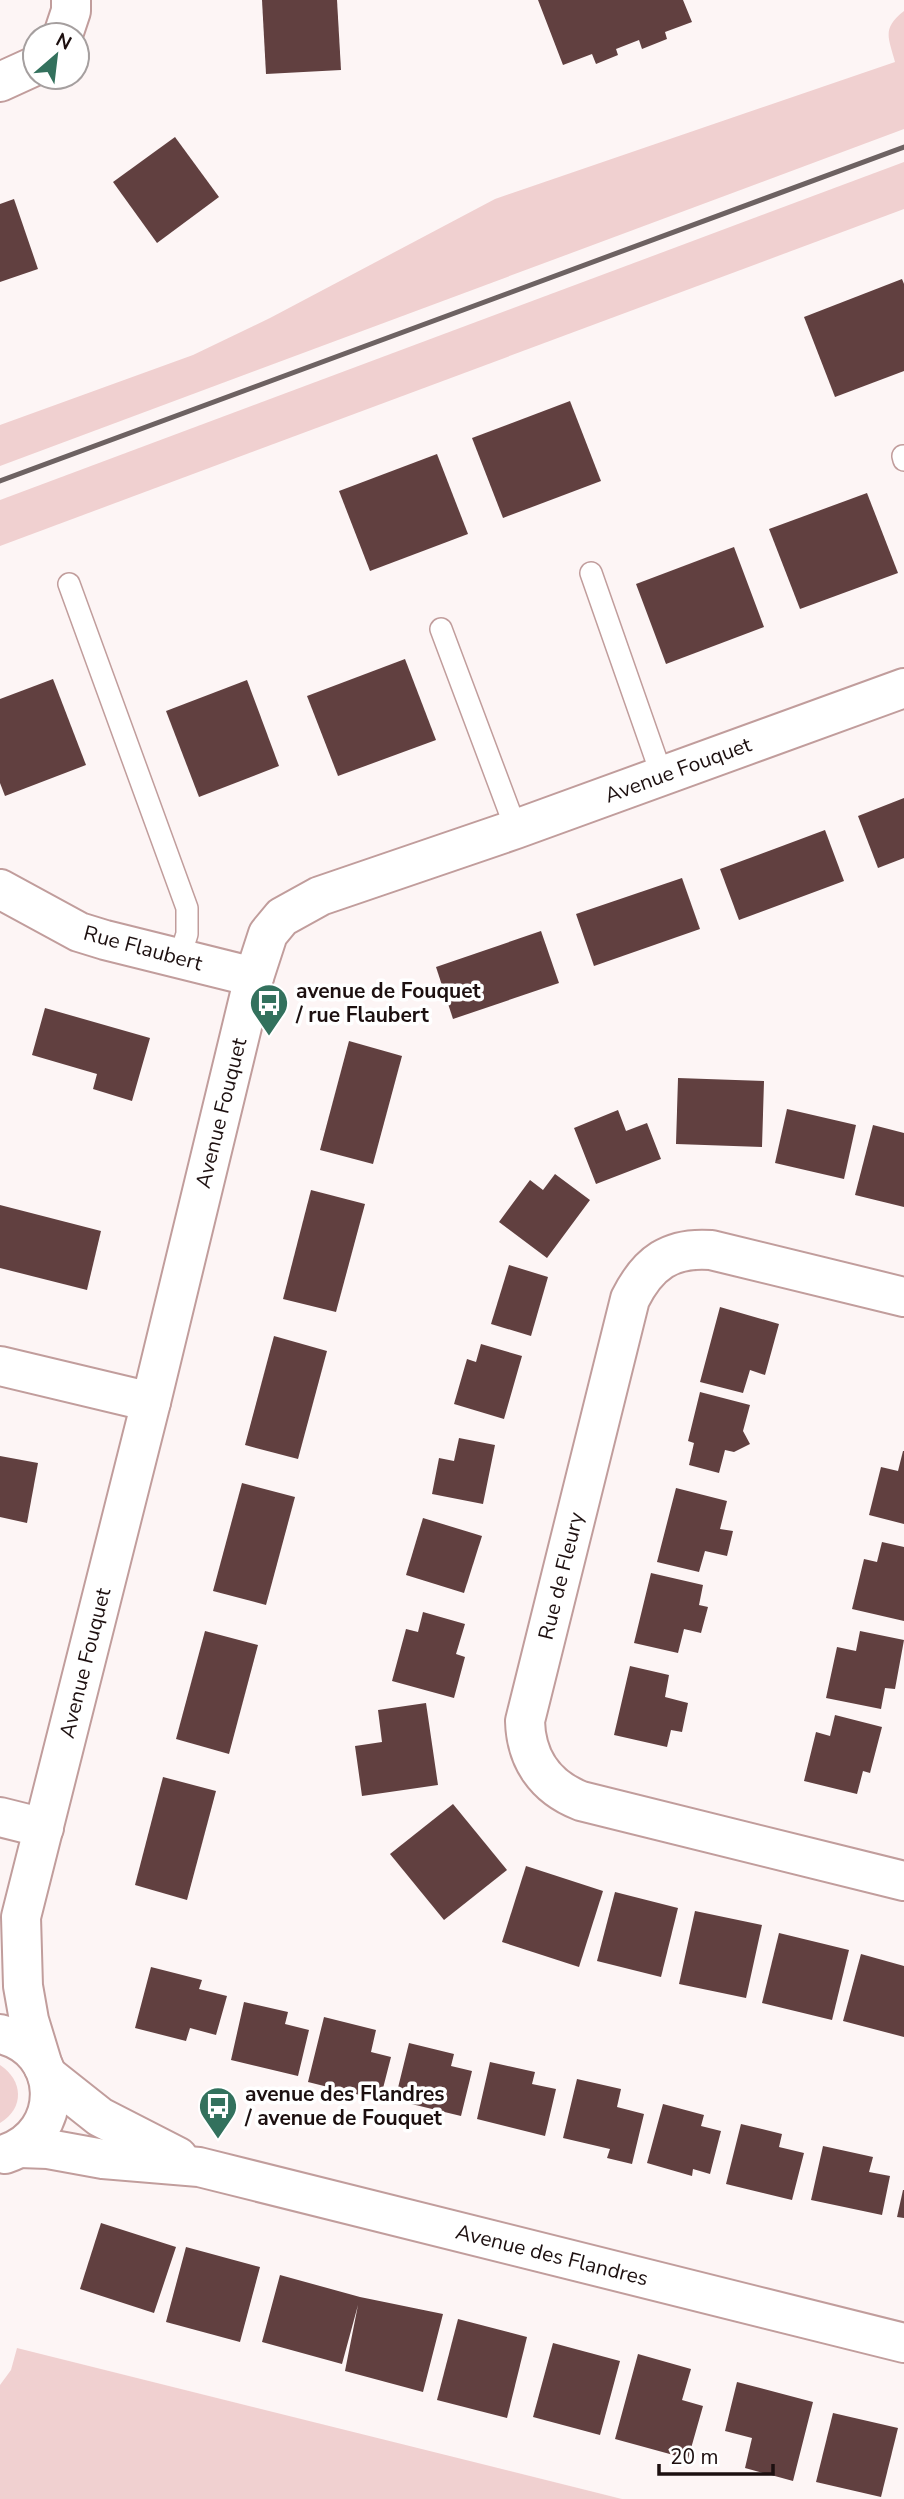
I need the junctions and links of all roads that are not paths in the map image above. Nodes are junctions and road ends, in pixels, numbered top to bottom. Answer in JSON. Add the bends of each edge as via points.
{"nodes":[{"id":1,"x":71,"y":0,"type":"edge"},
{"id":2,"x":68,"y":21,"type":"edge"},
{"id":3,"x":21,"y":72,"type":"edge"},
{"id":4,"x":0,"y":82,"type":"edge"},
{"id":5,"x":591,"y":573,"type":"dead end"},
{"id":6,"x":69,"y":584,"type":"dead end"},
{"id":7,"x":441,"y":629,"type":"dead end"},
{"id":8,"x":904,"y":688,"type":"edge"},
{"id":9,"x":662,"y":776,"type":"junction"},
{"id":10,"x":516,"y":830,"type":"junction"},
{"id":11,"x":0,"y":889,"type":"edge"},
{"id":12,"x":179,"y":959,"type":"junction"},
{"id":13,"x":254,"y":977,"type":"junction"},
{"id":14,"x":904,"y":1297,"type":"edge"},
{"id":15,"x":0,"y":1367,"type":"edge"},
{"id":16,"x":151,"y":1402,"type":"junction"},
{"id":17,"x":0,"y":1818,"type":"edge"},
{"id":18,"x":44,"y":1828,"type":"junction"},
{"id":19,"x":904,"y":1881,"type":"edge"},
{"id":20,"x":21,"y":1917,"type":"junction"},
{"id":21,"x":0,"y":1953,"type":"edge"},
{"id":22,"x":0,"y":2034,"type":"edge"},
{"id":23,"x":45,"y":2070,"type":"junction"},
{"id":24,"x":10,"y":2152,"type":"edge"},
{"id":25,"x":199,"y":2167,"type":"junction"},
{"id":26,"x":904,"y":2343,"type":"edge"}],
"edges":[{"from":1,"to":2,"type":"street"},
{"from":3,"to":4,"type":"street"},
{"from":5,"to":9,"type":"lane"},
{"from":6,"to":12,"type":"lane","via":[[187,908],[187,934]]},
{"from":7,"to":10,"type":"lane"},
{"from":8,"to":9,"type":"street","name":"Avenue Fouquet"},
{"from":9,"to":10,"type":"street","name":"Avenue Fouquet"},
{"from":10,"to":13,"type":"street","name":"Avenue Fouquet","via":[[300,905],[268,934]]},
{"from":11,"to":12,"type":"street","name":"Rue Flaubert","via":[[79,932]]},
{"from":12,"to":13,"type":"street","name":"Rue Flaubert"},
{"from":13,"to":16,"type":"street","name":"Avenue Fouquet"},
{"from":14,"to":19,"type":"street","name":"Rue de Fleury","via":[[693,1248],[663,1258],[650,1269],[630,1299],[525,1721],[525,1739],[542,1775],[565,1795],[581,1801]]},
{"from":15,"to":16,"type":"street"},
{"from":16,"to":18,"type":"street","name":"Avenue Fouquet"},
{"from":17,"to":18,"type":"street"},
{"from":18,"to":20,"type":"street","name":"Avenue Fouquet"},
{"from":20,"to":21,"type":"street","name":"Avenue Fouquet"},
{"from":20,"to":23,"type":"street","name":"Avenue Fouquet","via":[[23,1986]]},
{"from":22,"to":23,"type":"street","name":"Avenue des Flandres","via":[[24,2044]]},
{"from":23,"to":24,"type":"street","name":"Avenue Fouquet","via":[[50,2094],[47,2114],[33,2139]]},
{"from":23,"to":25,"type":"street","name":"Avenue des Flandres","via":[[100,2117]]},
{"from":24,"to":25,"type":"street","name":"Avenue des Flandres","via":[[48,2149]]},
{"from":25,"to":26,"type":"street","name":"Avenue des Flandres"}]}
